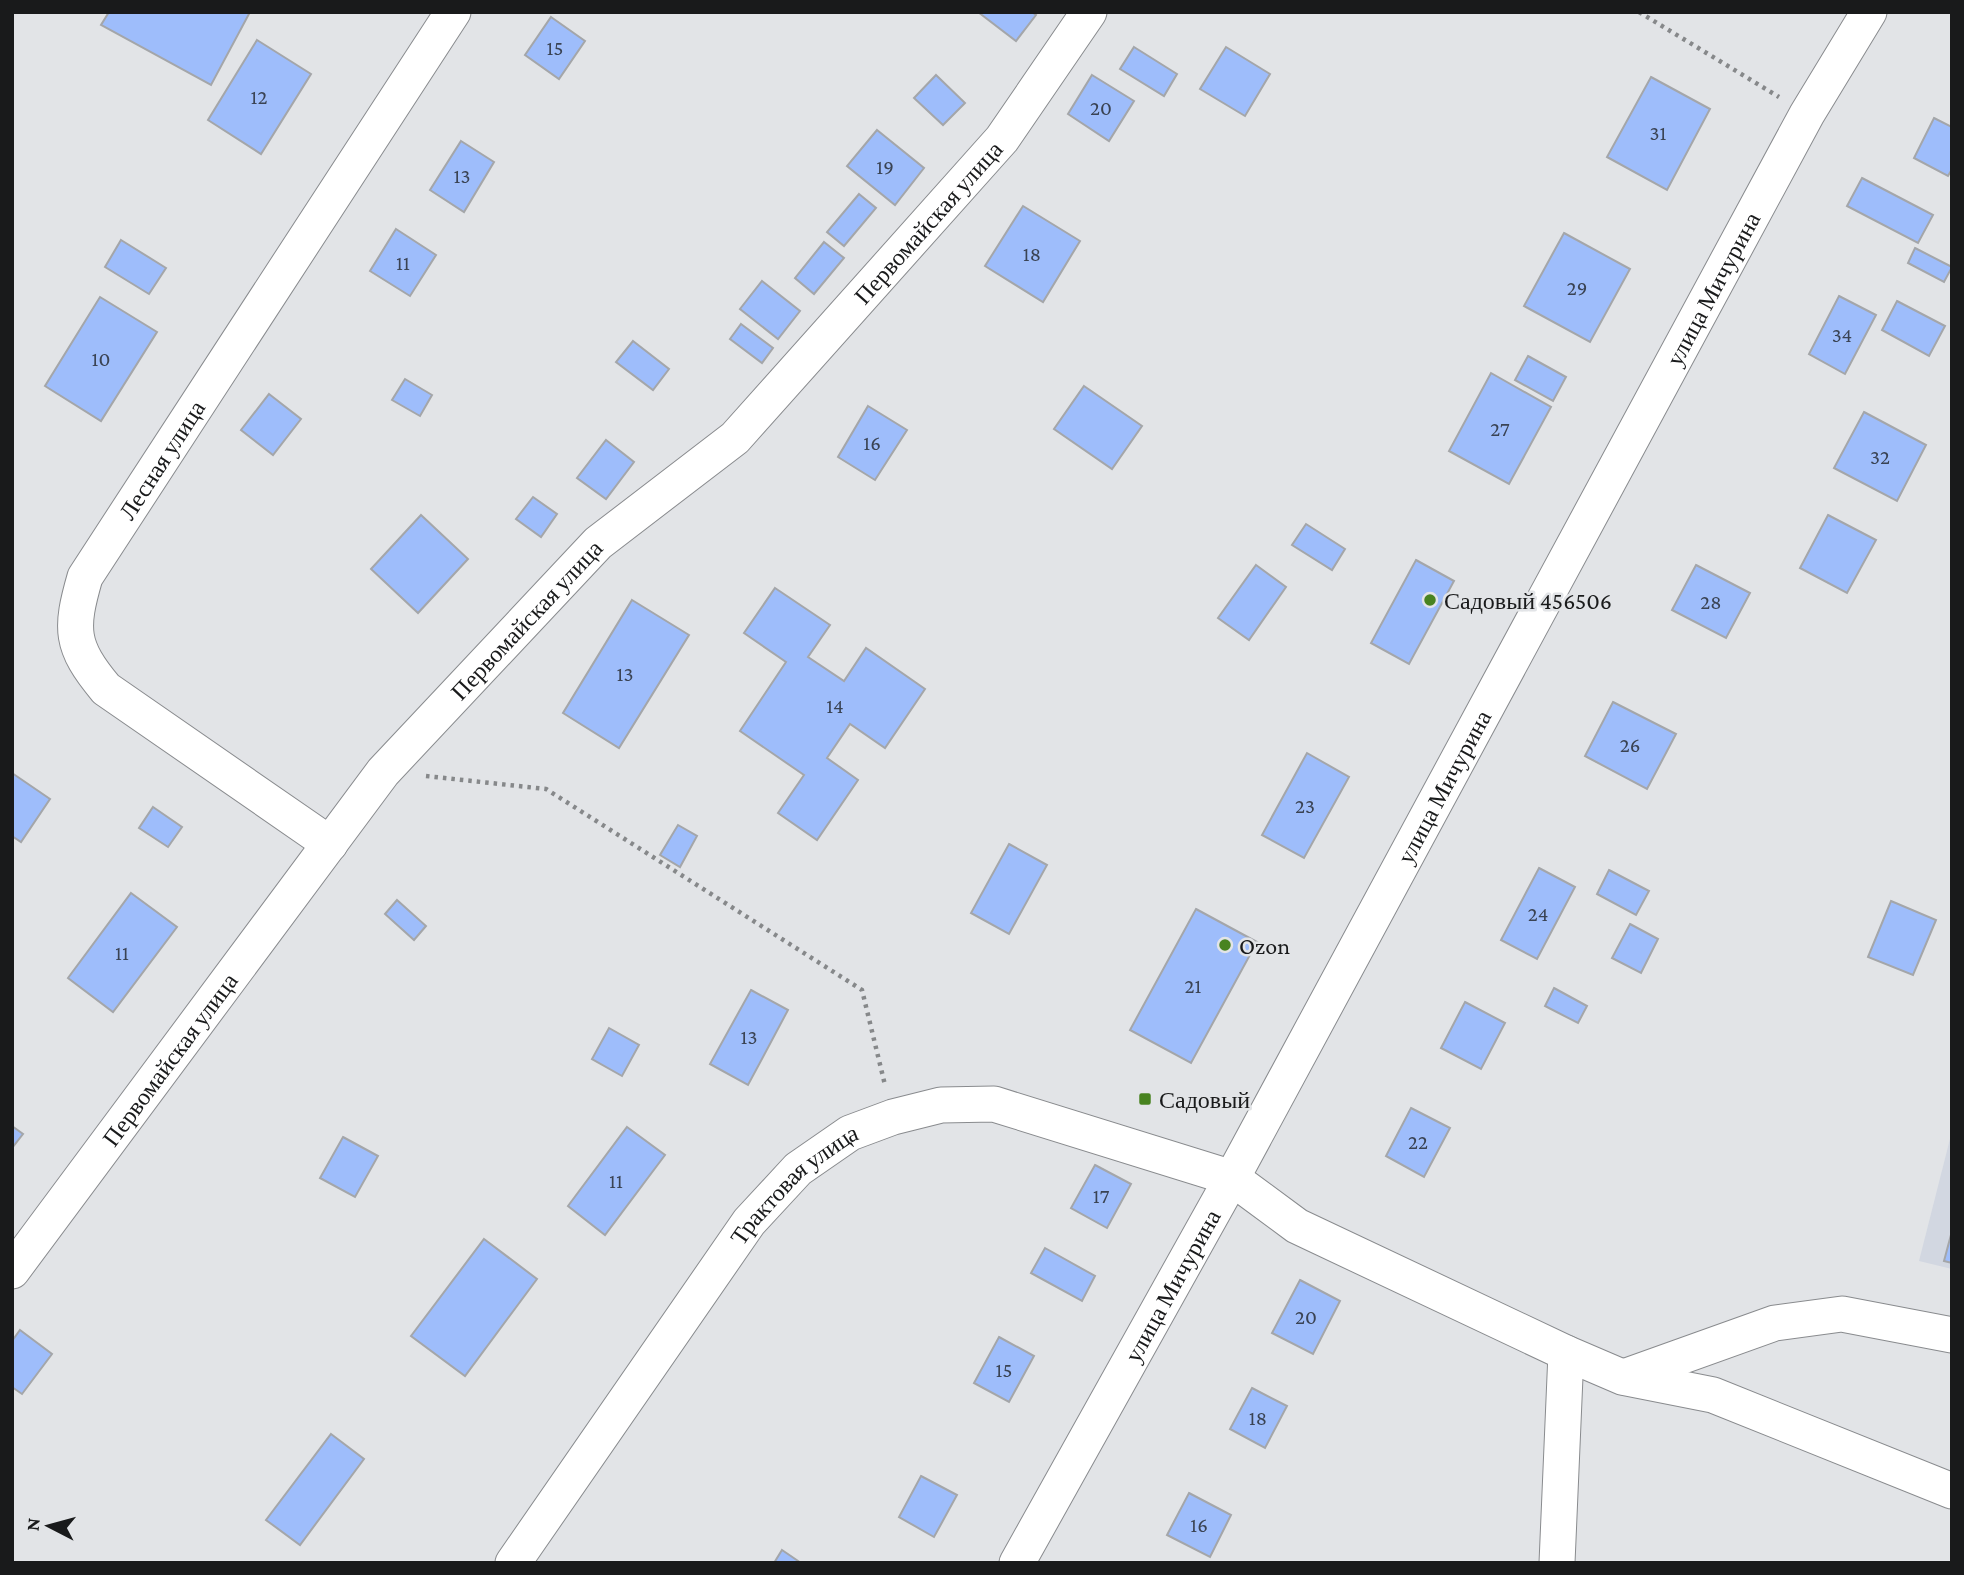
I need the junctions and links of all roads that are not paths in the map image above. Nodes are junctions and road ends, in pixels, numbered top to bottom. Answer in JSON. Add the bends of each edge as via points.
{"nodes":[{"id":1,"x":453,"y":12,"type":"edge"},
{"id":2,"x":1089,"y":12,"type":"edge"},
{"id":3,"x":1869,"y":12,"type":"edge"},
{"id":4,"x":330,"y":844,"type":"junction"},
{"id":5,"x":1232,"y":1178,"type":"junction"},
{"id":6,"x":12,"y":1271,"type":"edge"},
{"id":7,"x":1952,"y":1335,"type":"edge"},
{"id":8,"x":1566,"y":1353,"type":"junction"},
{"id":9,"x":1622,"y":1377,"type":"junction"},
{"id":10,"x":1952,"y":1491,"type":"edge"},
{"id":11,"x":513,"y":1563,"type":"edge"},
{"id":12,"x":1017,"y":1563,"type":"edge"},
{"id":13,"x":1557,"y":1563,"type":"edge"}],
"edges":[{"from":1,"to":4,"type":"street","name":"Лесная улица","via":[[85,577],[76,610],[75,638],[86,665],[106,689]]},
{"from":2,"to":4,"type":"street","name":"Первомайская улица","via":[[1002,139],[735,438],[598,542],[383,772]]},
{"from":3,"to":5,"type":"street","name":"улица Мичурина","via":[[1807,114]]},
{"from":4,"to":6,"type":"street","name":"Первомайская улица"},
{"from":5,"to":8,"type":"street","name":"Трактовая улица","via":[[1297,1226]]},
{"from":5,"to":11,"type":"street","name":"Трактовая улица","via":[[994,1104],[941,1105],[850,1133],[798,1169],[749,1222]]},
{"from":5,"to":12,"type":"street","name":"улица Мичурина"},
{"from":7,"to":9,"type":"street","via":[[1842,1314],[1775,1323]]},
{"from":8,"to":9,"type":"street","name":"Трактовая улица"},
{"from":8,"to":13,"type":"street"},
{"from":9,"to":10,"type":"street","name":"Трактовая улица","via":[[1713,1395]]}]}
